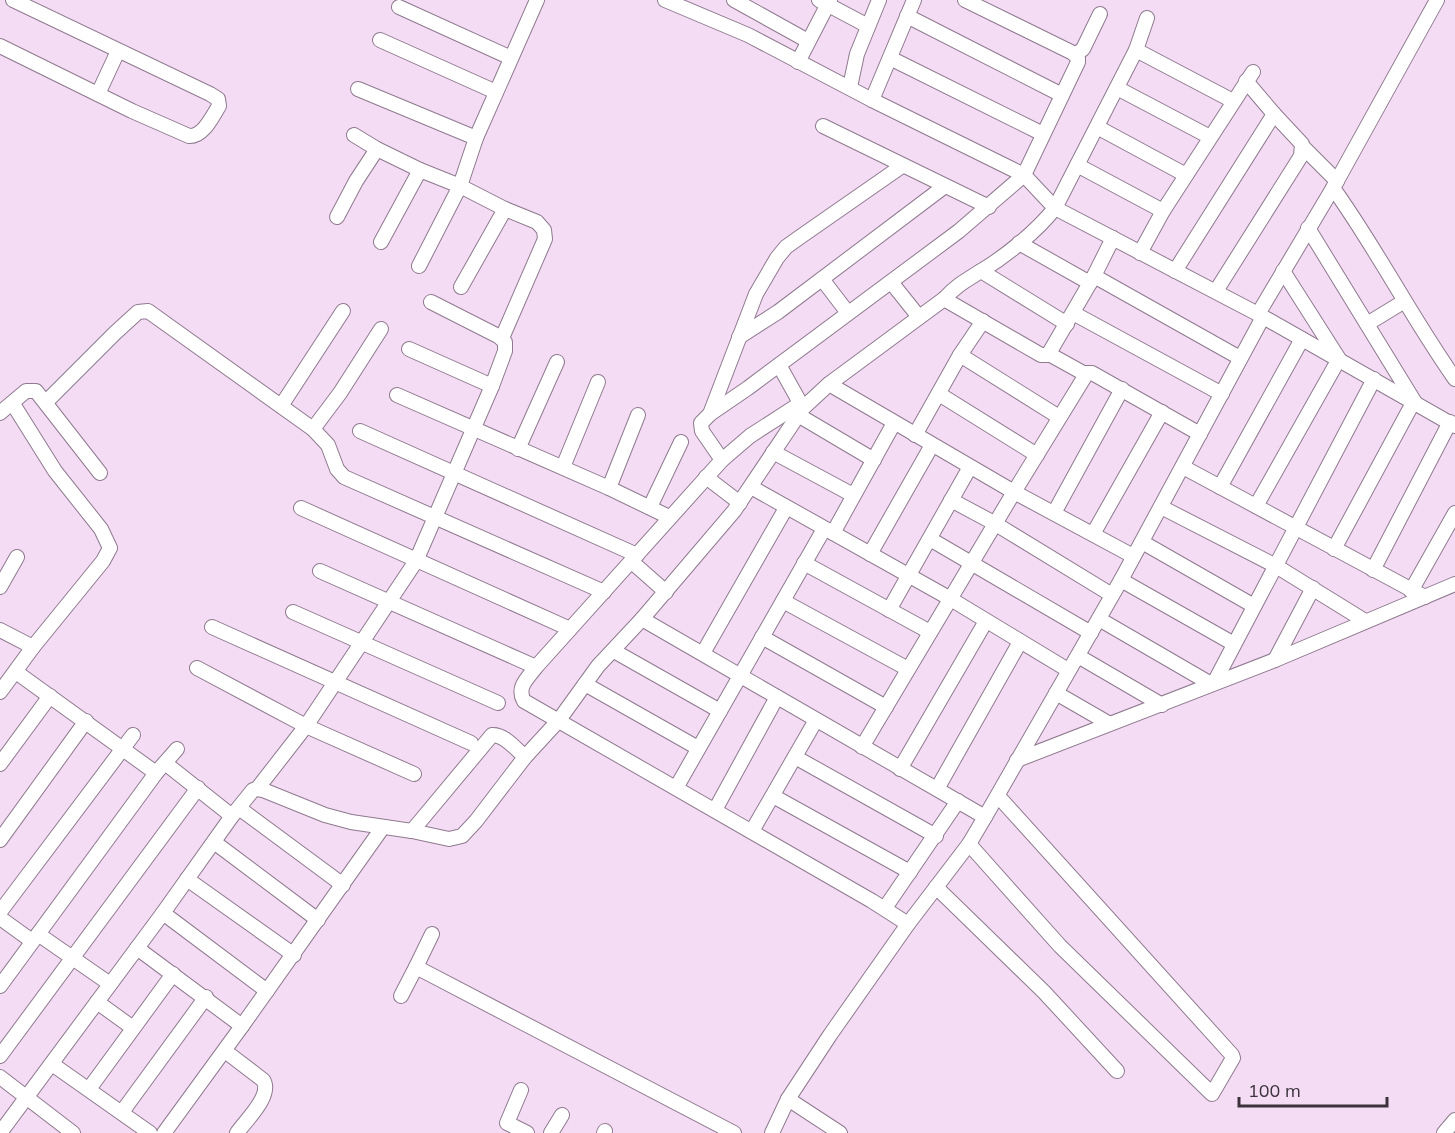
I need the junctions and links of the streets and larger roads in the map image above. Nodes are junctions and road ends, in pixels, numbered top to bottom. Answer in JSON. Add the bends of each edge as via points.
{"nodes":[{"id":1,"x":13,"y":0,"type":"edge"},
{"id":2,"x":537,"y":0,"type":"edge"},
{"id":3,"x":665,"y":0,"type":"edge"},
{"id":4,"x":734,"y":0,"type":"edge"},
{"id":5,"x":879,"y":0,"type":"edge"},
{"id":6,"x":914,"y":0,"type":"edge"},
{"id":7,"x":965,"y":0,"type":"edge"},
{"id":8,"x":1437,"y":0,"type":"edge"},
{"id":9,"x":826,"y":1,"type":"edge"},
{"id":10,"x":399,"y":7,"type":"dead end"},
{"id":11,"x":1100,"y":14,"type":"dead end"},
{"id":12,"x":907,"y":16,"type":"junction"},
{"id":13,"x":1147,"y":18,"type":"dead end"},
{"id":14,"x":868,"y":26,"type":"junction"},
{"id":15,"x":380,"y":40,"type":"dead end"},
{"id":16,"x":808,"y":41,"type":"junction"},
{"id":17,"x":0,"y":46,"type":"edge"},
{"id":18,"x":1136,"y":50,"type":"junction"},
{"id":19,"x":118,"y":51,"type":"junction"},
{"id":20,"x":1076,"y":55,"type":"junction"},
{"id":21,"x":511,"y":58,"type":"junction"},
{"id":22,"x":890,"y":58,"type":"junction"},
{"id":23,"x":798,"y":63,"type":"junction"},
{"id":24,"x":849,"y":87,"type":"junction"},
{"id":25,"x":1117,"y":88,"type":"junction"},
{"id":26,"x":358,"y":89,"type":"dead end"},
{"id":27,"x":496,"y":92,"type":"junction"},
{"id":28,"x":98,"y":94,"type":"junction"},
{"id":29,"x":1062,"y":95,"type":"junction"},
{"id":30,"x":872,"y":100,"type":"junction"},
{"id":31,"x":1233,"y":101,"type":"junction"},
{"id":32,"x":1274,"y":114,"type":"junction"},
{"id":33,"x":823,"y":126,"type":"dead end"},
{"id":34,"x":1097,"y":127,"type":"junction"},
{"id":35,"x":1043,"y":134,"type":"junction"},
{"id":36,"x":354,"y":135,"type":"dead end"},
{"id":37,"x":1210,"y":137,"type":"junction"},
{"id":38,"x":476,"y":138,"type":"junction"},
{"id":39,"x":1303,"y":147,"type":"junction"},
{"id":40,"x":377,"y":149,"type":"junction"},
{"id":41,"x":1077,"y":165,"type":"junction"},
{"id":42,"x":902,"y":166,"type":"junction"},
{"id":43,"x":420,"y":170,"type":"junction"},
{"id":44,"x":1024,"y":175,"type":"junction"},
{"id":45,"x":1186,"y":175,"type":"junction"},
{"id":46,"x":1335,"y":184,"type":"junction"},
{"id":47,"x":460,"y":186,"type":"junction"},
{"id":48,"x":945,"y":186,"type":"junction"},
{"id":49,"x":989,"y":207,"type":"junction"},
{"id":50,"x":1055,"y":208,"type":"junction"},
{"id":51,"x":504,"y":209,"type":"junction"},
{"id":52,"x":1163,"y":211,"type":"junction"},
{"id":53,"x":337,"y":217,"type":"dead end"},
{"id":54,"x":1308,"y":228,"type":"junction"},
{"id":55,"x":1113,"y":238,"type":"junction"},
{"id":56,"x":381,"y":242,"type":"dead end"},
{"id":57,"x":1019,"y":243,"type":"junction"},
{"id":58,"x":1140,"y":253,"type":"junction"},
{"id":59,"x":419,"y":266,"type":"dead end"},
{"id":60,"x":981,"y":271,"type":"junction"},
{"id":61,"x":1175,"y":271,"type":"junction"},
{"id":62,"x":1283,"y":271,"type":"junction"},
{"id":63,"x":822,"y":279,"type":"junction"},
{"id":64,"x":1092,"y":279,"type":"junction"},
{"id":65,"x":891,"y":282,"type":"junction"},
{"id":66,"x":461,"y":287,"type":"dead end"},
{"id":67,"x":1216,"y":291,"type":"junction"},
{"id":68,"x":944,"y":298,"type":"junction"},
{"id":69,"x":430,"y":302,"type":"dead end"},
{"id":70,"x":1403,"y":302,"type":"junction"},
{"id":71,"x":343,"y":311,"type":"dead end"},
{"id":72,"x":849,"y":313,"type":"junction"},
{"id":73,"x":1261,"y":316,"type":"junction"},
{"id":74,"x":920,"y":317,"type":"junction"},
{"id":75,"x":1070,"y":319,"type":"junction"},
{"id":76,"x":983,"y":321,"type":"junction"},
{"id":77,"x":1367,"y":324,"type":"junction"},
{"id":78,"x":381,"y":330,"type":"dead end"},
{"id":79,"x":739,"y":337,"type":"junction"},
{"id":80,"x":502,"y":338,"type":"junction"},
{"id":81,"x":1302,"y":339,"type":"junction"},
{"id":82,"x":409,"y":349,"type":"dead end"},
{"id":83,"x":1049,"y":354,"type":"junction"},
{"id":84,"x":960,"y":356,"type":"junction"},
{"id":85,"x":1240,"y":358,"type":"junction"},
{"id":86,"x":1339,"y":359,"type":"junction"},
{"id":87,"x":558,"y":362,"type":"dead end"},
{"id":88,"x":779,"y":365,"type":"junction"},
{"id":89,"x":1085,"y":374,"type":"junction"},
{"id":90,"x":1374,"y":379,"type":"junction"},
{"id":91,"x":1455,"y":379,"type":"edge"},
{"id":92,"x":598,"y":382,"type":"dead end"},
{"id":93,"x":829,"y":384,"type":"junction"},
{"id":94,"x":492,"y":386,"type":"junction"},
{"id":95,"x":1122,"y":389,"type":"junction"},
{"id":96,"x":939,"y":394,"type":"junction"},
{"id":97,"x":1222,"y":394,"type":"junction"},
{"id":98,"x":397,"y":395,"type":"dead end"},
{"id":99,"x":1414,"y":401,"type":"junction"},
{"id":100,"x":46,"y":402,"type":"junction"},
{"id":101,"x":13,"y":404,"type":"junction"},
{"id":102,"x":281,"y":406,"type":"junction"},
{"id":103,"x":801,"y":408,"type":"junction"},
{"id":104,"x":1162,"y":412,"type":"junction"},
{"id":105,"x":0,"y":413,"type":"edge"},
{"id":106,"x":710,"y":414,"type":"junction"},
{"id":107,"x":638,"y":415,"type":"dead end"},
{"id":108,"x":1059,"y":417,"type":"junction"},
{"id":109,"x":894,"y":423,"type":"junction"},
{"id":110,"x":1452,"y":424,"type":"edge"},
{"id":111,"x":313,"y":429,"type":"junction"},
{"id":112,"x":472,"y":429,"type":"junction"},
{"id":113,"x":360,"y":431,"type":"dead end"},
{"id":114,"x":1200,"y":434,"type":"junction"},
{"id":115,"x":915,"y":435,"type":"junction"},
{"id":116,"x":681,"y":442,"type":"dead end"},
{"id":117,"x":932,"y":445,"type":"junction"},
{"id":118,"x":518,"y":449,"type":"junction"},
{"id":119,"x":773,"y":452,"type":"junction"},
{"id":120,"x":1037,"y":455,"type":"junction"},
{"id":121,"x":722,"y":460,"type":"junction"},
{"id":122,"x":874,"y":460,"type":"junction"},
{"id":123,"x":563,"y":467,"type":"junction"},
{"id":124,"x":970,"y":467,"type":"junction"},
{"id":125,"x":1183,"y":467,"type":"junction"},
{"id":126,"x":454,"y":472,"type":"junction"},
{"id":127,"x":100,"y":473,"type":"dead end"},
{"id":128,"x":706,"y":477,"type":"junction"},
{"id":129,"x":751,"y":487,"type":"junction"},
{"id":130,"x":1221,"y":487,"type":"junction"},
{"id":131,"x":609,"y":488,"type":"junction"},
{"id":132,"x":1014,"y":492,"type":"junction"},
{"id":133,"x":853,"y":495,"type":"junction"},
{"id":134,"x":951,"y":500,"type":"junction"},
{"id":135,"x":740,"y":502,"type":"junction"},
{"id":136,"x":1256,"y":506,"type":"junction"},
{"id":137,"x":650,"y":507,"type":"junction"},
{"id":138,"x":1161,"y":507,"type":"junction"},
{"id":139,"x":301,"y":508,"type":"dead end"},
{"id":140,"x":786,"y":508,"type":"junction"},
{"id":141,"x":1054,"y":513,"type":"junction"},
{"id":142,"x":1455,"y":513,"type":"edge"},
{"id":143,"x":436,"y":517,"type":"junction"},
{"id":144,"x":669,"y":517,"type":"junction"},
{"id":145,"x":994,"y":523,"type":"junction"},
{"id":146,"x":1296,"y":529,"type":"junction"},
{"id":147,"x":829,"y":531,"type":"junction"},
{"id":148,"x":1093,"y":534,"type":"junction"},
{"id":149,"x":930,"y":538,"type":"junction"},
{"id":150,"x":1142,"y":542,"type":"junction"},
{"id":151,"x":1334,"y":549,"type":"junction"},
{"id":152,"x":870,"y":554,"type":"junction"},
{"id":153,"x":1133,"y":556,"type":"junction"},
{"id":154,"x":17,"y":557,"type":"dead end"},
{"id":155,"x":634,"y":559,"type":"junction"},
{"id":156,"x":416,"y":561,"type":"junction"},
{"id":157,"x":971,"y":562,"type":"junction"},
{"id":158,"x":804,"y":563,"type":"junction"},
{"id":159,"x":1276,"y":566,"type":"junction"},
{"id":160,"x":1372,"y":570,"type":"junction"},
{"id":161,"x":320,"y":571,"type":"dead end"},
{"id":162,"x":909,"y":576,"type":"junction"},
{"id":163,"x":1121,"y":580,"type":"junction"},
{"id":164,"x":1455,"y":584,"type":"edge"},
{"id":165,"x":0,"y":587,"type":"edge"},
{"id":166,"x":1312,"y":588,"type":"junction"},
{"id":167,"x":1411,"y":591,"type":"junction"},
{"id":168,"x":604,"y":592,"type":"junction"},
{"id":169,"x":666,"y":592,"type":"junction"},
{"id":170,"x":1112,"y":595,"type":"junction"},
{"id":171,"x":1425,"y":597,"type":"junction"},
{"id":172,"x":949,"y":598,"type":"junction"},
{"id":173,"x":389,"y":601,"type":"junction"},
{"id":174,"x":783,"y":601,"type":"junction"},
{"id":175,"x":1254,"y":606,"type":"junction"},
{"id":176,"x":889,"y":610,"type":"junction"},
{"id":177,"x":293,"y":612,"type":"dead end"},
{"id":178,"x":642,"y":619,"type":"junction"},
{"id":179,"x":1099,"y":619,"type":"junction"},
{"id":180,"x":986,"y":621,"type":"junction"},
{"id":181,"x":1365,"y":621,"type":"junction"},
{"id":182,"x":212,"y":627,"type":"dead end"},
{"id":183,"x":570,"y":629,"type":"junction"},
{"id":184,"x":0,"y":630,"type":"edge"},
{"id":185,"x":930,"y":632,"type":"junction"},
{"id":186,"x":1091,"y":633,"type":"junction"},
{"id":187,"x":762,"y":637,"type":"junction"},
{"id":188,"x":363,"y":642,"type":"junction"},
{"id":189,"x":1020,"y":642,"type":"junction"},
{"id":190,"x":1234,"y":644,"type":"junction"},
{"id":191,"x":33,"y":647,"type":"junction"},
{"id":192,"x":614,"y":651,"type":"junction"},
{"id":193,"x":703,"y":653,"type":"junction"},
{"id":194,"x":1078,"y":656,"type":"junction"},
{"id":195,"x":1275,"y":660,"type":"junction"},
{"id":196,"x":536,"y":667,"type":"junction"},
{"id":197,"x":197,"y":669,"type":"dead end"},
{"id":198,"x":908,"y":669,"type":"junction"},
{"id":199,"x":1068,"y":670,"type":"junction"},
{"id":200,"x":740,"y":676,"type":"junction"},
{"id":201,"x":6,"y":680,"type":"edge"},
{"id":202,"x":335,"y":682,"type":"junction"},
{"id":203,"x":1212,"y":683,"type":"junction"},
{"id":204,"x":585,"y":684,"type":"junction"},
{"id":205,"x":1056,"y":693,"type":"junction"},
{"id":206,"x":50,"y":696,"type":"junction"},
{"id":207,"x":777,"y":697,"type":"junction"},
{"id":208,"x":498,"y":703,"type":"dead end"},
{"id":209,"x":1162,"y":705,"type":"junction"},
{"id":210,"x":886,"y":706,"type":"junction"},
{"id":211,"x":720,"y":711,"type":"junction"},
{"id":212,"x":559,"y":720,"type":"junction"},
{"id":213,"x":816,"y":720,"type":"junction"},
{"id":214,"x":86,"y":721,"type":"junction"},
{"id":215,"x":1108,"y":723,"type":"junction"},
{"id":216,"x":303,"y":730,"type":"junction"},
{"id":217,"x":132,"y":735,"type":"dead end"},
{"id":218,"x":471,"y":743,"type":"dead end"},
{"id":219,"x":862,"y":747,"type":"junction"},
{"id":220,"x":121,"y":748,"type":"junction"},
{"id":221,"x":698,"y":748,"type":"junction"},
{"id":222,"x":177,"y":749,"type":"dead end"},
{"id":223,"x":525,"y":757,"type":"junction"},
{"id":224,"x":795,"y":757,"type":"junction"},
{"id":225,"x":1017,"y":760,"type":"junction"},
{"id":226,"x":0,"y":764,"type":"edge"},
{"id":227,"x":161,"y":768,"type":"junction"},
{"id":228,"x":900,"y":769,"type":"junction"},
{"id":229,"x":414,"y":774,"type":"dead end"},
{"id":230,"x":260,"y":784,"type":"junction"},
{"id":231,"x":198,"y":788,"type":"junction"},
{"id":232,"x":676,"y":788,"type":"junction"},
{"id":233,"x":937,"y":789,"type":"junction"},
{"id":234,"x":773,"y":796,"type":"junction"},
{"id":235,"x":998,"y":796,"type":"junction"},
{"id":236,"x":958,"y":801,"type":"junction"},
{"id":237,"x":715,"y":810,"type":"junction"},
{"id":238,"x":235,"y":812,"type":"junction"},
{"id":239,"x":985,"y":818,"type":"junction"},
{"id":240,"x":383,"y":827,"type":"junction"},
{"id":241,"x":412,"y":831,"type":"junction"},
{"id":242,"x":752,"y":831,"type":"junction"},
{"id":243,"x":936,"y":836,"type":"junction"},
{"id":244,"x":0,"y":840,"type":"edge"},
{"id":245,"x":214,"y":842,"type":"junction"},
{"id":246,"x":969,"y":844,"type":"junction"},
{"id":247,"x":910,"y":872,"type":"junction"},
{"id":248,"x":187,"y":879,"type":"junction"},
{"id":249,"x":343,"y":885,"type":"junction"},
{"id":250,"x":936,"y":887,"type":"junction"},
{"id":251,"x":885,"y":908,"type":"junction"},
{"id":252,"x":0,"y":912,"type":"edge"},
{"id":253,"x":163,"y":913,"type":"junction"},
{"id":254,"x":0,"y":918,"type":"edge"},
{"id":255,"x":318,"y":920,"type":"junction"},
{"id":256,"x":908,"y":924,"type":"junction"},
{"id":257,"x":432,"y":934,"type":"dead end"},
{"id":258,"x":35,"y":937,"type":"junction"},
{"id":259,"x":137,"y":948,"type":"junction"},
{"id":260,"x":294,"y":955,"type":"junction"},
{"id":261,"x":74,"y":958,"type":"junction"},
{"id":262,"x":416,"y":967,"type":"junction"},
{"id":263,"x":173,"y":974,"type":"junction"},
{"id":264,"x":3,"y":977,"type":"edge"},
{"id":265,"x":110,"y":984,"type":"junction"},
{"id":266,"x":267,"y":991,"type":"junction"},
{"id":267,"x":401,"y":996,"type":"dead end"},
{"id":268,"x":206,"y":997,"type":"junction"},
{"id":269,"x":97,"y":1002,"type":"junction"},
{"id":270,"x":242,"y":1026,"type":"junction"},
{"id":271,"x":133,"y":1028,"type":"junction"},
{"id":272,"x":225,"y":1051,"type":"junction"},
{"id":273,"x":0,"y":1056,"type":"edge"},
{"id":274,"x":52,"y":1065,"type":"junction"},
{"id":275,"x":1117,"y":1071,"type":"dead end"},
{"id":276,"x":0,"y":1077,"type":"edge"},
{"id":277,"x":89,"y":1089,"type":"junction"},
{"id":278,"x":521,"y":1090,"type":"dead end"},
{"id":279,"x":26,"y":1098,"type":"junction"},
{"id":280,"x":788,"y":1099,"type":"junction"},
{"id":281,"x":122,"y":1112,"type":"junction"},
{"id":282,"x":562,"y":1114,"type":"dead end"},
{"id":283,"x":1455,"y":1120,"type":"edge"},
{"id":284,"x":0,"y":1132,"type":"edge"},
{"id":285,"x":73,"y":1133,"type":"edge"},
{"id":286,"x":150,"y":1133,"type":"edge"},
{"id":287,"x":164,"y":1133,"type":"edge"},
{"id":288,"x":237,"y":1133,"type":"edge"},
{"id":289,"x":527,"y":1133,"type":"edge"},
{"id":290,"x":551,"y":1133,"type":"edge"},
{"id":291,"x":734,"y":1133,"type":"edge"},
{"id":292,"x":772,"y":1133,"type":"edge"},
{"id":293,"x":840,"y":1133,"type":"edge"},
{"id":294,"x":1444,"y":1133,"type":"edge"}],
"edges":[{"from":1,"to":19,"type":"street"},
{"from":2,"to":21,"type":"street"},
{"from":3,"to":23,"type":"street","via":[[748,35]]},
{"from":4,"to":16,"type":"street"},
{"from":5,"to":14,"type":"street"},
{"from":6,"to":12,"type":"street"},
{"from":7,"to":20,"type":"street"},
{"from":8,"to":46,"type":"street"},
{"from":9,"to":14,"type":"street"},
{"from":9,"to":16,"type":"street"},
{"from":10,"to":21,"type":"street"},
{"from":11,"to":20,"type":"street","via":[[1083,49]]},
{"from":12,"to":22,"type":"street"},
{"from":12,"to":29,"type":"street"},
{"from":13,"to":18,"type":"street"},
{"from":14,"to":24,"type":"street"},
{"from":15,"to":27,"type":"street"},
{"from":16,"to":23,"type":"street"},
{"from":17,"to":28,"type":"street"},
{"from":18,"to":25,"type":"street"},
{"from":18,"to":31,"type":"street"},
{"from":19,"to":28,"type":"street"},
{"from":19,"to":28,"type":"street","via":[[210,94],[219,106],[193,137]]},
{"from":20,"to":29,"type":"street","via":[[1078,62]]},
{"from":21,"to":27,"type":"street"},
{"from":22,"to":30,"type":"street"},
{"from":22,"to":35,"type":"street"},
{"from":23,"to":24,"type":"street"},
{"from":24,"to":30,"type":"street"},
{"from":25,"to":34,"type":"street"},
{"from":25,"to":37,"type":"street"},
{"from":26,"to":38,"type":"street"},
{"from":27,"to":38,"type":"street"},
{"from":29,"to":35,"type":"street"},
{"from":30,"to":44,"type":"street"},
{"from":31,"to":32,"type":"street","via":[[1250,77]]},
{"from":31,"to":37,"type":"street"},
{"from":32,"to":39,"type":"street"},
{"from":32,"to":61,"type":"street"},
{"from":33,"to":42,"type":"street"},
{"from":34,"to":41,"type":"street"},
{"from":34,"to":45,"type":"street"},
{"from":35,"to":44,"type":"street"},
{"from":36,"to":40,"type":"street"},
{"from":37,"to":45,"type":"street"},
{"from":38,"to":47,"type":"street"},
{"from":39,"to":46,"type":"street"},
{"from":39,"to":67,"type":"street"},
{"from":40,"to":43,"type":"street"},
{"from":40,"to":53,"type":"street"},
{"from":41,"to":50,"type":"street"},
{"from":41,"to":52,"type":"street"},
{"from":42,"to":48,"type":"street"},
{"from":42,"to":79,"type":"street","via":[[786,247],[764,279]]},
{"from":43,"to":47,"type":"street"},
{"from":43,"to":56,"type":"street"},
{"from":44,"to":49,"type":"street"},
{"from":44,"to":50,"type":"street"},
{"from":45,"to":52,"type":"street"},
{"from":46,"to":54,"type":"street"},
{"from":46,"to":70,"type":"street"},
{"from":47,"to":51,"type":"street"},
{"from":47,"to":59,"type":"street"},
{"from":48,"to":49,"type":"street"},
{"from":48,"to":63,"type":"street"},
{"from":49,"to":65,"type":"street"},
{"from":50,"to":55,"type":"street"},
{"from":50,"to":57,"type":"street"},
{"from":51,"to":66,"type":"street"},
{"from":51,"to":80,"type":"street","via":[[537,222],[545,239]]},
{"from":52,"to":58,"type":"street"},
{"from":54,"to":62,"type":"street"},
{"from":54,"to":77,"type":"street"},
{"from":55,"to":58,"type":"street"},
{"from":55,"to":64,"type":"street"},
{"from":57,"to":60,"type":"street"},
{"from":57,"to":64,"type":"street"},
{"from":58,"to":61,"type":"street"},
{"from":60,"to":68,"type":"street","via":[[959,283]]},
{"from":60,"to":75,"type":"street"},
{"from":61,"to":67,"type":"street"},
{"from":62,"to":73,"type":"street"},
{"from":62,"to":86,"type":"street"},
{"from":63,"to":72,"type":"street"},
{"from":63,"to":79,"type":"street"},
{"from":64,"to":75,"type":"street"},
{"from":64,"to":85,"type":"street"},
{"from":65,"to":72,"type":"street"},
{"from":65,"to":74,"type":"street"},
{"from":67,"to":73,"type":"street"},
{"from":68,"to":74,"type":"street"},
{"from":68,"to":76,"type":"street"},
{"from":69,"to":80,"type":"street"},
{"from":70,"to":77,"type":"street"},
{"from":70,"to":91,"type":"street"},
{"from":71,"to":102,"type":"street"},
{"from":72,"to":88,"type":"street"},
{"from":73,"to":81,"type":"street"},
{"from":73,"to":85,"type":"street"},
{"from":74,"to":93,"type":"street"},
{"from":75,"to":83,"type":"street"},
{"from":75,"to":97,"type":"street"},
{"from":76,"to":83,"type":"street","via":[[1041,355]]},
{"from":76,"to":84,"type":"street"},
{"from":77,"to":99,"type":"street"},
{"from":78,"to":111,"type":"street"},
{"from":79,"to":106,"type":"street"},
{"from":80,"to":94,"type":"street","via":[[506,351]]},
{"from":81,"to":86,"type":"street"},
{"from":81,"to":130,"type":"street"},
{"from":82,"to":94,"type":"street"},
{"from":83,"to":89,"type":"street"},
{"from":84,"to":96,"type":"street"},
{"from":84,"to":108,"type":"street"},
{"from":85,"to":97,"type":"street"},
{"from":86,"to":90,"type":"street"},
{"from":86,"to":136,"type":"street"},
{"from":87,"to":118,"type":"street"},
{"from":88,"to":103,"type":"street"},
{"from":88,"to":106,"type":"street"},
{"from":89,"to":95,"type":"street","via":[[1092,373]]},
{"from":89,"to":108,"type":"street"},
{"from":90,"to":99,"type":"street"},
{"from":90,"to":146,"type":"street"},
{"from":92,"to":123,"type":"street"},
{"from":93,"to":103,"type":"street"},
{"from":93,"to":109,"type":"street"},
{"from":94,"to":112,"type":"street"},
{"from":95,"to":104,"type":"street"},
{"from":95,"to":141,"type":"street"},
{"from":96,"to":115,"type":"street"},
{"from":96,"to":120,"type":"street"},
{"from":97,"to":114,"type":"street"},
{"from":98,"to":112,"type":"street"},
{"from":99,"to":110,"type":"street"},
{"from":99,"to":151,"type":"street"},
{"from":100,"to":101,"type":"street","via":[[32,389]]},
{"from":100,"to":102,"type":"street","via":[[115,333],[138,312],[146,310]]},
{"from":100,"to":127,"type":"street"},
{"from":101,"to":105,"type":"street"},
{"from":101,"to":191,"type":"street","via":[[55,471],[101,529],[110,548]]},
{"from":102,"to":111,"type":"street"},
{"from":103,"to":119,"type":"street"},
{"from":103,"to":121,"type":"street","via":[[750,436]]},
{"from":103,"to":122,"type":"street"},
{"from":104,"to":114,"type":"street"},
{"from":104,"to":148,"type":"street"},
{"from":106,"to":121,"type":"street","via":[[702,420],[701,427]]},
{"from":107,"to":131,"type":"street"},
{"from":108,"to":120,"type":"street"},
{"from":109,"to":115,"type":"street"},
{"from":109,"to":122,"type":"street"},
{"from":110,"to":160,"type":"street"},
{"from":111,"to":143,"type":"street","via":[[328,445],[344,477]]},
{"from":112,"to":118,"type":"street"},
{"from":112,"to":126,"type":"street"},
{"from":113,"to":126,"type":"street"},
{"from":114,"to":125,"type":"street"},
{"from":115,"to":117,"type":"street"},
{"from":116,"to":137,"type":"street"},
{"from":117,"to":124,"type":"street"},
{"from":117,"to":152,"type":"street"},
{"from":118,"to":123,"type":"street"},
{"from":119,"to":129,"type":"street"},
{"from":119,"to":133,"type":"street"},
{"from":120,"to":132,"type":"street"},
{"from":121,"to":128,"type":"street"},
{"from":122,"to":133,"type":"street"},
{"from":123,"to":131,"type":"street"},
{"from":124,"to":132,"type":"street"},
{"from":124,"to":134,"type":"street"},
{"from":125,"to":130,"type":"street"},
{"from":125,"to":138,"type":"street"},
{"from":126,"to":143,"type":"street"},
{"from":126,"to":155,"type":"street"},
{"from":128,"to":135,"type":"street"},
{"from":128,"to":144,"type":"street"},
{"from":129,"to":135,"type":"street"},
{"from":129,"to":140,"type":"street"},
{"from":130,"to":136,"type":"street"},
{"from":131,"to":137,"type":"street"},
{"from":132,"to":141,"type":"street"},
{"from":132,"to":145,"type":"street"},
{"from":133,"to":147,"type":"street"},
{"from":134,"to":145,"type":"street"},
{"from":134,"to":149,"type":"street"},
{"from":135,"to":169,"type":"street"},
{"from":136,"to":146,"type":"street"},
{"from":137,"to":144,"type":"street"},
{"from":138,"to":150,"type":"street"},
{"from":138,"to":159,"type":"street"},
{"from":139,"to":156,"type":"street"},
{"from":140,"to":147,"type":"street"},
{"from":140,"to":193,"type":"street"},
{"from":141,"to":148,"type":"street"},
{"from":142,"to":167,"type":"street"},
{"from":143,"to":156,"type":"street"},
{"from":143,"to":168,"type":"street"},
{"from":144,"to":155,"type":"street"},
{"from":145,"to":157,"type":"street"},
{"from":145,"to":170,"type":"street"},
{"from":146,"to":151,"type":"street"},
{"from":146,"to":159,"type":"street"},
{"from":147,"to":152,"type":"street"},
{"from":147,"to":158,"type":"street"},
{"from":148,"to":153,"type":"street"},
{"from":149,"to":157,"type":"street"},
{"from":149,"to":162,"type":"street"},
{"from":150,"to":153,"type":"street"},
{"from":150,"to":175,"type":"street"},
{"from":151,"to":160,"type":"street"},
{"from":152,"to":162,"type":"street"},
{"from":153,"to":163,"type":"street"},
{"from":154,"to":165,"type":"street"},
{"from":155,"to":168,"type":"street"},
{"from":155,"to":169,"type":"street"},
{"from":156,"to":173,"type":"street"},
{"from":156,"to":183,"type":"street"},
{"from":157,"to":172,"type":"street"},
{"from":157,"to":186,"type":"street"},
{"from":158,"to":174,"type":"street"},
{"from":158,"to":176,"type":"street"},
{"from":159,"to":166,"type":"street"},
{"from":159,"to":175,"type":"street"},
{"from":160,"to":167,"type":"street"},
{"from":161,"to":173,"type":"street"},
{"from":162,"to":172,"type":"street"},
{"from":162,"to":176,"type":"street"},
{"from":163,"to":170,"type":"street"},
{"from":163,"to":190,"type":"street"},
{"from":164,"to":171,"type":"street"},
{"from":166,"to":181,"type":"street"},
{"from":166,"to":195,"type":"street"},
{"from":167,"to":171,"type":"street"},
{"from":168,"to":183,"type":"street"},
{"from":169,"to":178,"type":"street"},
{"from":170,"to":179,"type":"street"},
{"from":171,"to":181,"type":"street"},
{"from":172,"to":180,"type":"street"},
{"from":172,"to":185,"type":"street"},
{"from":173,"to":188,"type":"street"},
{"from":173,"to":196,"type":"street"},
{"from":174,"to":187,"type":"street"},
{"from":174,"to":198,"type":"street"},
{"from":175,"to":190,"type":"street"},
{"from":176,"to":185,"type":"street"},
{"from":177,"to":188,"type":"street"},
{"from":178,"to":192,"type":"street"},
{"from":178,"to":193,"type":"street"},
{"from":179,"to":186,"type":"street"},
{"from":179,"to":203,"type":"street"},
{"from":180,"to":189,"type":"street"},
{"from":180,"to":228,"type":"street"},
{"from":181,"to":195,"type":"street"},
{"from":182,"to":202,"type":"street"},
{"from":183,"to":196,"type":"street"},
{"from":184,"to":191,"type":"street"},
{"from":185,"to":198,"type":"street"},
{"from":186,"to":194,"type":"street"},
{"from":187,"to":200,"type":"street"},
{"from":187,"to":210,"type":"street"},
{"from":188,"to":202,"type":"street"},
{"from":188,"to":208,"type":"street"},
{"from":189,"to":199,"type":"street"},
{"from":189,"to":233,"type":"street"},
{"from":190,"to":203,"type":"street"},
{"from":191,"to":201,"type":"street"},
{"from":192,"to":204,"type":"street"},
{"from":192,"to":211,"type":"street"},
{"from":193,"to":200,"type":"street"},
{"from":194,"to":199,"type":"street"},
{"from":194,"to":209,"type":"street"},
{"from":195,"to":203,"type":"street"},
{"from":196,"to":212,"type":"street","via":[[523,685],[522,698]]},
{"from":197,"to":216,"type":"street"},
{"from":198,"to":210,"type":"street"},
{"from":199,"to":205,"type":"street"},
{"from":200,"to":207,"type":"street"},
{"from":200,"to":211,"type":"street"},
{"from":201,"to":206,"type":"street"},
{"from":202,"to":216,"type":"street"},
{"from":202,"to":218,"type":"street"},
{"from":203,"to":209,"type":"street"},
{"from":204,"to":212,"type":"street"},
{"from":204,"to":221,"type":"street"},
{"from":205,"to":215,"type":"street"},
{"from":205,"to":225,"type":"street"},
{"from":206,"to":214,"type":"street"},
{"from":206,"to":226,"type":"street"},
{"from":207,"to":213,"type":"street"},
{"from":207,"to":237,"type":"street"},
{"from":209,"to":215,"type":"street"},
{"from":210,"to":219,"type":"street"},
{"from":211,"to":221,"type":"street"},
{"from":212,"to":223,"type":"street"},
{"from":212,"to":232,"type":"street"},
{"from":213,"to":219,"type":"street"},
{"from":213,"to":224,"type":"street"},
{"from":214,"to":220,"type":"street"},
{"from":214,"to":244,"type":"street"},
{"from":215,"to":225,"type":"street"},
{"from":216,"to":229,"type":"street"},
{"from":216,"to":230,"type":"street"},
{"from":217,"to":220,"type":"street"},
{"from":219,"to":228,"type":"street"},
{"from":220,"to":227,"type":"street"},
{"from":220,"to":252,"type":"street"},
{"from":221,"to":232,"type":"street"},
{"from":222,"to":227,"type":"street"},
{"from":223,"to":241,"type":"street","via":[[462,836],[449,839]]},
{"from":223,"to":241,"type":"street","via":[[503,738],[492,735]]},
{"from":224,"to":234,"type":"street"},
{"from":224,"to":243,"type":"street"},
{"from":225,"to":235,"type":"street"},
{"from":227,"to":231,"type":"street"},
{"from":227,"to":258,"type":"street"},
{"from":228,"to":233,"type":"street"},
{"from":230,"to":238,"type":"street"},
{"from":230,"to":240,"type":"street","via":[[325,815]]},
{"from":231,"to":238,"type":"street"},
{"from":231,"to":261,"type":"street"},
{"from":232,"to":237,"type":"street"},
{"from":233,"to":236,"type":"street"},
{"from":234,"to":242,"type":"street"},
{"from":234,"to":247,"type":"street"},
{"from":235,"to":239,"type":"street"},
{"from":235,"to":246,"type":"street","via":[[1232,1055],[1212,1094],[1060,946]]},
{"from":236,"to":239,"type":"street"},
{"from":236,"to":243,"type":"street"},
{"from":237,"to":242,"type":"street"},
{"from":238,"to":245,"type":"street"},
{"from":238,"to":249,"type":"street"},
{"from":239,"to":246,"type":"street"},
{"from":240,"to":241,"type":"street"},
{"from":240,"to":249,"type":"street"},
{"from":242,"to":251,"type":"street"},
{"from":243,"to":247,"type":"street"},
{"from":245,"to":248,"type":"street"},
{"from":245,"to":255,"type":"street"},
{"from":246,"to":250,"type":"street"},
{"from":247,"to":251,"type":"street"},
{"from":248,"to":253,"type":"street"},
{"from":248,"to":260,"type":"street"},
{"from":249,"to":255,"type":"street"},
{"from":250,"to":256,"type":"street"},
{"from":250,"to":275,"type":"street","via":[[1044,992]]},
{"from":251,"to":256,"type":"street"},
{"from":253,"to":259,"type":"street"},
{"from":253,"to":266,"type":"street"},
{"from":254,"to":258,"type":"street"},
{"from":255,"to":260,"type":"street"},
{"from":256,"to":280,"type":"street"},
{"from":257,"to":262,"type":"street"},
{"from":258,"to":261,"type":"street"},
{"from":258,"to":264,"type":"street"},
{"from":259,"to":263,"type":"street"},
{"from":259,"to":265,"type":"street"},
{"from":260,"to":266,"type":"street"},
{"from":261,"to":265,"type":"street"},
{"from":261,"to":273,"type":"street"},
{"from":262,"to":267,"type":"street"},
{"from":262,"to":291,"type":"street"},
{"from":263,"to":268,"type":"street"},
{"from":263,"to":271,"type":"street"},
{"from":265,"to":269,"type":"street"},
{"from":266,"to":270,"type":"street"},
{"from":268,"to":270,"type":"street"},
{"from":268,"to":281,"type":"street"},
{"from":269,"to":271,"type":"street"},
{"from":269,"to":274,"type":"street"},
{"from":270,"to":272,"type":"street"},
{"from":271,"to":277,"type":"street"},
{"from":272,"to":287,"type":"street"},
{"from":272,"to":288,"type":"street","via":[[267,1086]]},
{"from":274,"to":277,"type":"street"},
{"from":274,"to":279,"type":"street"},
{"from":276,"to":279,"type":"street"},
{"from":277,"to":281,"type":"street"},
{"from":278,"to":289,"type":"street","via":[[507,1123]]},
{"from":279,"to":284,"type":"street"},
{"from":279,"to":285,"type":"street"},
{"from":280,"to":292,"type":"street"},
{"from":280,"to":293,"type":"street"},
{"from":281,"to":286,"type":"street"},
{"from":282,"to":290,"type":"street"},
{"from":283,"to":294,"type":"street"}]}
